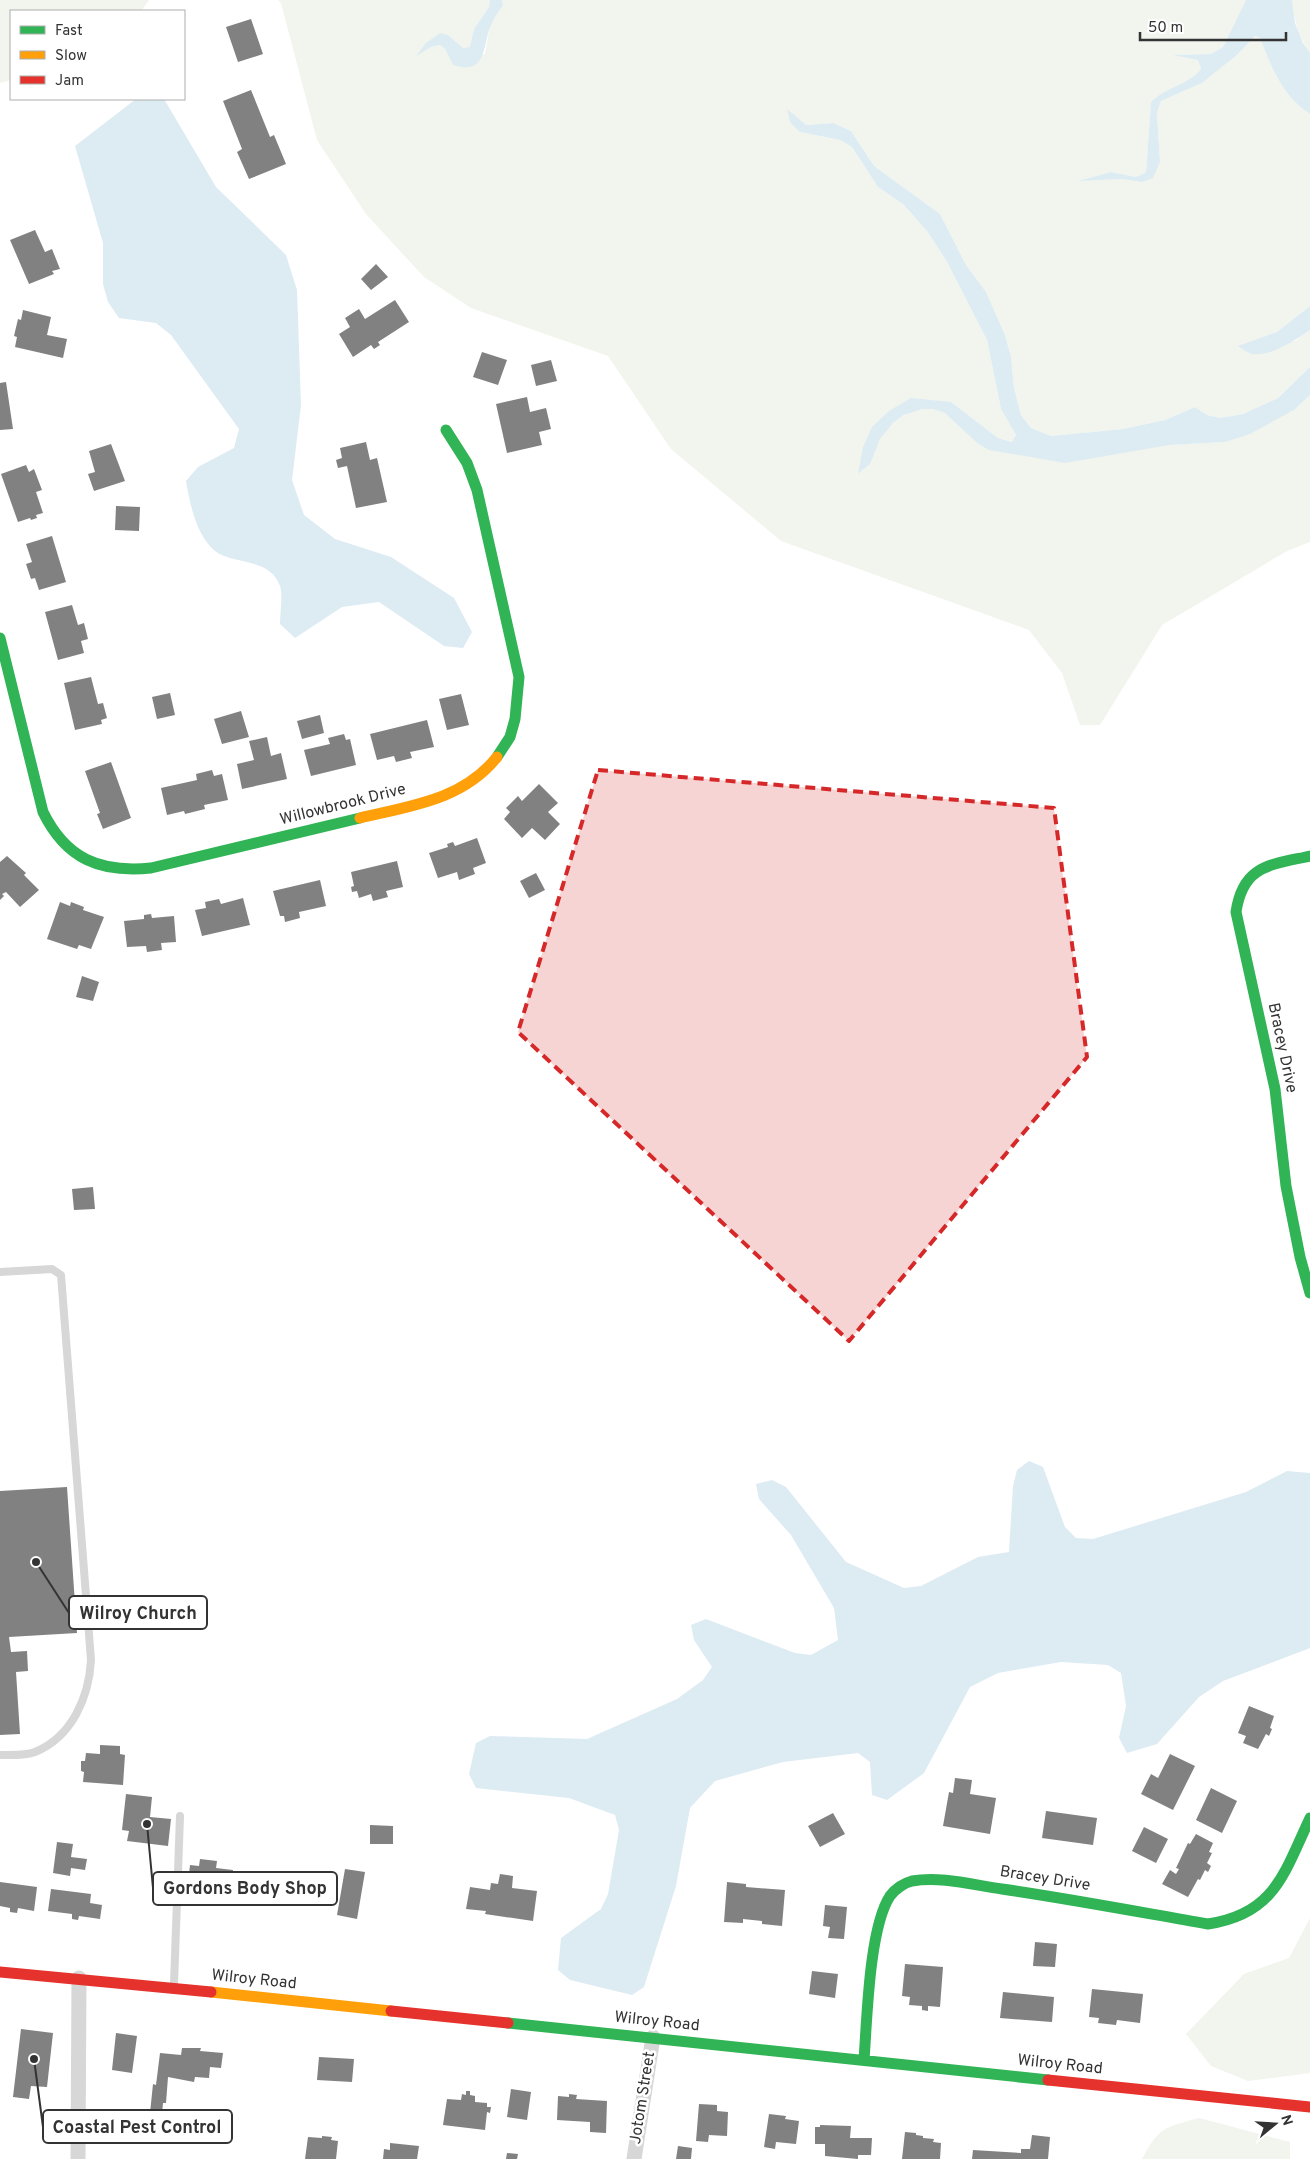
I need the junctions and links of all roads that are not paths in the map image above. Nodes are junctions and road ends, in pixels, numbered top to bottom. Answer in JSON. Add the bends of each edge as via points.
{"nodes":[{"id":1,"x":446,"y":430,"type":"dead end"},
{"id":2,"x":0,"y":638,"type":"edge"},
{"id":3,"x":1310,"y":856,"type":"edge"},
{"id":4,"x":0,"y":1272,"type":"edge"},
{"id":5,"x":1310,"y":1293,"type":"edge"},
{"id":6,"x":0,"y":1756,"type":"edge"},
{"id":7,"x":180,"y":1816,"type":"dead end"},
{"id":8,"x":1310,"y":1818,"type":"edge"},
{"id":9,"x":0,"y":1972,"type":"edge"},
{"id":10,"x":79,"y":1978,"type":"junction"},
{"id":11,"x":174,"y":1988,"type":"junction"},
{"id":12,"x":653,"y":2037,"type":"junction"},
{"id":13,"x":864,"y":2060,"type":"junction"},
{"id":14,"x":1310,"y":2107,"type":"edge"},
{"id":15,"x":78,"y":2159,"type":"edge"},
{"id":16,"x":634,"y":2159,"type":"edge"}],
"edges":[{"from":1,"to":2,"type":"street","name":"Willowbrook Drive","via":[[468,464],[477,490],[519,677],[520,696],[509,742],[482,776],[462,790],[439,799],[151,868],[114,870],[96,865],[64,846],[42,812]]},
{"from":3,"to":5,"type":"street","name":"Bracey Drive","via":[[1262,868],[1250,876],[1241,887],[1236,912],[1275,1089],[1286,1186]]},
{"from":4,"to":6,"type":"lane","via":[[52,1269],[61,1275],[91,1660],[86,1693],[68,1726],[34,1752]]},
{"from":7,"to":11,"type":"lane"},
{"from":8,"to":13,"type":"street","name":"Bracey Drive","via":[[1274,1890],[1262,1904],[1244,1916],[1223,1923],[1208,1924],[962,1883],[914,1880],[902,1885],[883,1907]]},
{"from":9,"to":10,"type":"street","name":"Wilroy Road"},
{"from":10,"to":11,"type":"street","name":"Wilroy Road"},
{"from":10,"to":15,"type":"street"},
{"from":11,"to":12,"type":"street","name":"Wilroy Road"},
{"from":12,"to":13,"type":"street","name":"Wilroy Road"},
{"from":12,"to":16,"type":"street","name":"Jotom Street"},
{"from":13,"to":14,"type":"street","name":"Wilroy Road"}]}
